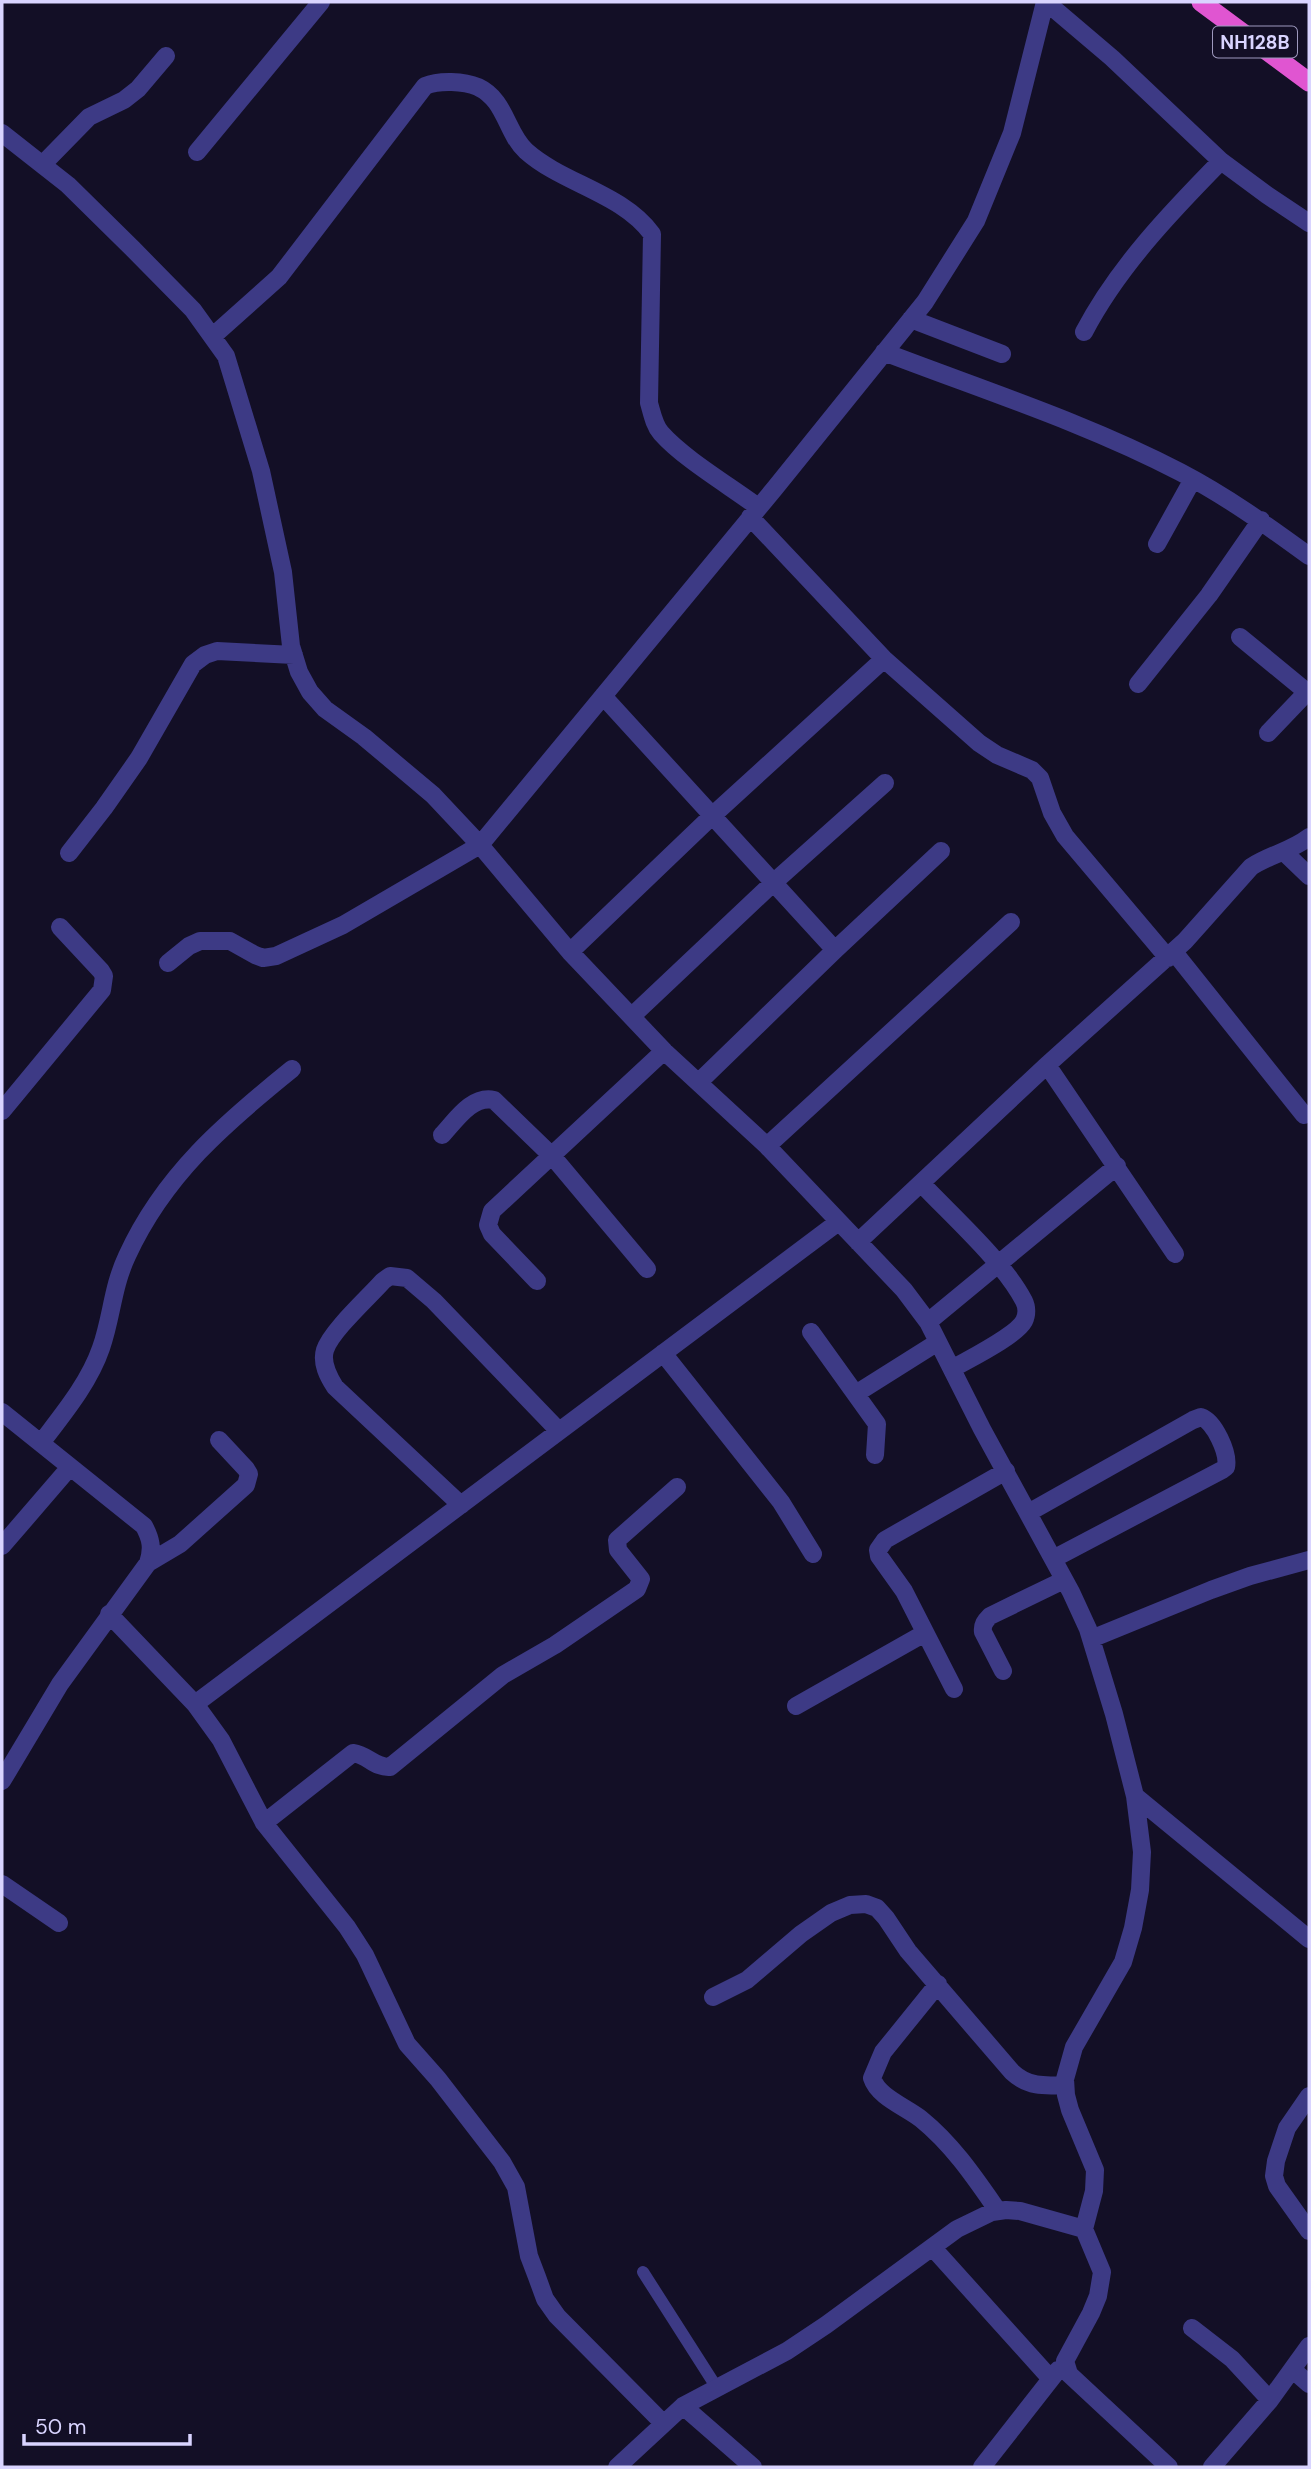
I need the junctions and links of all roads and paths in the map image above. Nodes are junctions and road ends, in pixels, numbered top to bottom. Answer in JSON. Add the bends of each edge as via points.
{"nodes":[{"id":1,"x":321,"y":2,"type":"edge"},
{"id":2,"x":1046,"y":2,"type":"edge"},
{"id":3,"x":1201,"y":2,"type":"edge"},
{"id":4,"x":166,"y":56,"type":"dead end"},
{"id":5,"x":1309,"y":82,"type":"edge"},
{"id":6,"x":2,"y":133,"type":"edge"},
{"id":7,"x":197,"y":152,"type":"dead end"},
{"id":8,"x":1221,"y":160,"type":"junction"},
{"id":9,"x":43,"y":164,"type":"junction"},
{"id":10,"x":1309,"y":223,"type":"edge"},
{"id":11,"x":911,"y":319,"type":"junction"},
{"id":12,"x":1084,"y":332,"type":"dead end"},
{"id":13,"x":213,"y":336,"type":"junction"},
{"id":14,"x":884,"y":352,"type":"junction"},
{"id":15,"x":1002,"y":354,"type":"dead end"},
{"id":16,"x":1193,"y":480,"type":"junction"},
{"id":17,"x":754,"y":512,"type":"junction"},
{"id":18,"x":1261,"y":520,"type":"junction"},
{"id":19,"x":1157,"y":544,"type":"dead end"},
{"id":20,"x":1309,"y":556,"type":"edge"},
{"id":21,"x":1240,"y":636,"type":"dead end"},
{"id":22,"x":294,"y":655,"type":"junction"},
{"id":23,"x":884,"y":659,"type":"junction"},
{"id":24,"x":1138,"y":684,"type":"dead end"},
{"id":25,"x":1308,"y":691,"type":"edge"},
{"id":26,"x":603,"y":696,"type":"junction"},
{"id":27,"x":1268,"y":733,"type":"dead end"},
{"id":28,"x":885,"y":783,"type":"dead end"},
{"id":29,"x":712,"y":816,"type":"junction"},
{"id":30,"x":1309,"y":837,"type":"edge"},
{"id":31,"x":480,"y":845,"type":"junction"},
{"id":32,"x":941,"y":851,"type":"dead end"},
{"id":33,"x":1284,"y":852,"type":"junction"},
{"id":34,"x":69,"y":853,"type":"dead end"},
{"id":35,"x":1309,"y":876,"type":"edge"},
{"id":36,"x":773,"y":883,"type":"junction"},
{"id":37,"x":1011,"y":922,"type":"dead end"},
{"id":38,"x":60,"y":927,"type":"dead end"},
{"id":39,"x":835,"y":950,"type":"junction"},
{"id":40,"x":570,"y":952,"type":"junction"},
{"id":41,"x":1171,"y":955,"type":"junction"},
{"id":42,"x":168,"y":963,"type":"dead end"},
{"id":43,"x":632,"y":1016,"type":"junction"},
{"id":44,"x":664,"y":1051,"type":"junction"},
{"id":45,"x":1047,"y":1065,"type":"junction"},
{"id":46,"x":292,"y":1069,"type":"dead end"},
{"id":47,"x":699,"y":1082,"type":"junction"},
{"id":48,"x":2,"y":1111,"type":"edge"},
{"id":49,"x":1304,"y":1115,"type":"dead end"},
{"id":50,"x":442,"y":1135,"type":"dead end"},
{"id":51,"x":767,"y":1146,"type":"junction"},
{"id":52,"x":553,"y":1157,"type":"junction"},
{"id":53,"x":1117,"y":1166,"type":"junction"},
{"id":54,"x":921,"y":1183,"type":"junction"},
{"id":55,"x":837,"y":1223,"type":"junction"},
{"id":56,"x":858,"y":1241,"type":"junction"},
{"id":57,"x":1175,"y":1254,"type":"dead end"},
{"id":58,"x":998,"y":1264,"type":"junction"},
{"id":59,"x":647,"y":1269,"type":"dead end"},
{"id":60,"x":537,"y":1282,"type":"dead end"},
{"id":61,"x":928,"y":1322,"type":"junction"},
{"id":62,"x":811,"y":1332,"type":"dead end"},
{"id":63,"x":938,"y":1342,"type":"junction"},
{"id":64,"x":663,"y":1353,"type":"junction"},
{"id":65,"x":952,"y":1369,"type":"junction"},
{"id":66,"x":857,"y":1393,"type":"junction"},
{"id":67,"x":2,"y":1412,"type":"edge"},
{"id":68,"x":559,"y":1431,"type":"junction"},
{"id":69,"x":219,"y":1440,"type":"dead end"},
{"id":70,"x":41,"y":1443,"type":"junction"},
{"id":71,"x":875,"y":1455,"type":"dead end"},
{"id":72,"x":70,"y":1467,"type":"junction"},
{"id":73,"x":1006,"y":1471,"type":"junction"},
{"id":74,"x":677,"y":1487,"type":"dead end"},
{"id":75,"x":460,"y":1505,"type":"junction"},
{"id":76,"x":1028,"y":1513,"type":"junction"},
{"id":77,"x":2,"y":1546,"type":"edge"},
{"id":78,"x":813,"y":1554,"type":"dead end"},
{"id":79,"x":1054,"y":1559,"type":"junction"},
{"id":80,"x":1309,"y":1560,"type":"edge"},
{"id":81,"x":148,"y":1563,"type":"junction"},
{"id":82,"x":1064,"y":1580,"type":"junction"},
{"id":83,"x":109,"y":1614,"type":"junction"},
{"id":84,"x":925,"y":1633,"type":"junction"},
{"id":85,"x":1091,"y":1639,"type":"junction"},
{"id":86,"x":1003,"y":1671,"type":"dead end"},
{"id":87,"x":954,"y":1689,"type":"dead end"},
{"id":88,"x":194,"y":1704,"type":"junction"},
{"id":89,"x":796,"y":1706,"type":"dead end"},
{"id":90,"x":2,"y":1781,"type":"edge"},
{"id":91,"x":1135,"y":1796,"type":"junction"},
{"id":92,"x":264,"y":1823,"type":"junction"},
{"id":93,"x":2,"y":1884,"type":"edge"},
{"id":94,"x":59,"y":1923,"type":"dead end"},
{"id":95,"x":1309,"y":1939,"type":"edge"},
{"id":96,"x":938,"y":1984,"type":"junction"},
{"id":97,"x":713,"y":1997,"type":"dead end"},
{"id":98,"x":1065,"y":2085,"type":"junction"},
{"id":99,"x":1309,"y":2096,"type":"edge"},
{"id":100,"x":998,"y":2211,"type":"junction"},
{"id":101,"x":1084,"y":2229,"type":"junction"},
{"id":102,"x":1309,"y":2231,"type":"edge"},
{"id":103,"x":933,"y":2248,"type":"junction"},
{"id":104,"x":643,"y":2272,"type":"dead end"},
{"id":105,"x":1192,"y":2328,"type":"dead end"},
{"id":106,"x":1309,"y":2346,"type":"edge"},
{"id":107,"x":1065,"y":2361,"type":"junction"},
{"id":108,"x":1293,"y":2370,"type":"junction"},
{"id":109,"x":1051,"y":2379,"type":"junction"},
{"id":110,"x":1309,"y":2384,"type":"edge"},
{"id":111,"x":717,"y":2388,"type":"junction"},
{"id":112,"x":1270,"y":2400,"type":"junction"},
{"id":113,"x":682,"y":2406,"type":"junction"},
{"id":114,"x":662,"y":2422,"type":"junction"},
{"id":115,"x":617,"y":2467,"type":"edge"},
{"id":116,"x":753,"y":2467,"type":"edge"},
{"id":117,"x":982,"y":2467,"type":"edge"},
{"id":118,"x":1169,"y":2467,"type":"edge"},
{"id":119,"x":1212,"y":2467,"type":"edge"}],
"edges":[{"from":1,"to":7,"type":"street"},
{"from":2,"to":8,"type":"street"},
{"from":2,"to":11,"type":"street","via":[[1012,133],[976,221]]},
{"from":3,"to":5,"type":"highway","number":"NH128B"},
{"from":4,"to":9,"type":"street","via":[[138,89],[89,117]]},
{"from":6,"to":9,"type":"street"},
{"from":8,"to":10,"type":"street"},
{"from":8,"to":12,"type":"street","via":[[1143,246]]},
{"from":9,"to":13,"type":"street","via":[[142,258]]},
{"from":11,"to":14,"type":"street"},
{"from":11,"to":15,"type":"street"},
{"from":13,"to":17,"type":"street","via":[[279,276],[425,86],[442,82],[477,86],[498,104],[524,150],[637,216],[652,234],[649,403],[654,421],[660,433]]},
{"from":13,"to":22,"type":"street","via":[[235,381],[261,471],[283,572]]},
{"from":14,"to":16,"type":"street","via":[[1093,432]]},
{"from":14,"to":17,"type":"street"},
{"from":16,"to":18,"type":"street"},
{"from":16,"to":19,"type":"street"},
{"from":17,"to":23,"type":"street"},
{"from":17,"to":26,"type":"street"},
{"from":18,"to":20,"type":"street"},
{"from":18,"to":24,"type":"street"},
{"from":21,"to":25,"type":"street"},
{"from":22,"to":31,"type":"street","via":[[317,701],[433,795]]},
{"from":22,"to":34,"type":"street","via":[[217,651],[193,664],[139,758]]},
{"from":23,"to":29,"type":"street"},
{"from":23,"to":41,"type":"street","via":[[979,743],[1040,778],[1065,836]]},
{"from":25,"to":27,"type":"street"},
{"from":26,"to":29,"type":"street"},
{"from":26,"to":31,"type":"street"},
{"from":28,"to":36,"type":"street"},
{"from":29,"to":36,"type":"street"},
{"from":29,"to":40,"type":"street"},
{"from":30,"to":33,"type":"street"},
{"from":31,"to":40,"type":"street"},
{"from":31,"to":42,"type":"street","via":[[343,925],[276,956],[263,958],[230,941],[200,941]]},
{"from":32,"to":39,"type":"street"},
{"from":33,"to":35,"type":"street"},
{"from":33,"to":41,"type":"street","via":[[1251,867]]},
{"from":36,"to":39,"type":"street"},
{"from":36,"to":43,"type":"street"},
{"from":37,"to":51,"type":"street"},
{"from":38,"to":48,"type":"street","via":[[100,971],[102,990]]},
{"from":39,"to":47,"type":"street"},
{"from":40,"to":43,"type":"street"},
{"from":41,"to":45,"type":"street"},
{"from":41,"to":49,"type":"street"},
{"from":43,"to":44,"type":"street"},
{"from":44,"to":47,"type":"street"},
{"from":44,"to":52,"type":"street"},
{"from":45,"to":53,"type":"street"},
{"from":45,"to":54,"type":"street"},
{"from":46,"to":70,"type":"street","via":[[207,1141],[153,1208],[113,1292],[93,1367]]},
{"from":47,"to":51,"type":"street"},
{"from":50,"to":52,"type":"street","via":[[485,1098],[494,1100]]},
{"from":51,"to":55,"type":"street"},
{"from":52,"to":59,"type":"street"},
{"from":52,"to":60,"type":"street","via":[[492,1211],[488,1225]]},
{"from":53,"to":57,"type":"street"},
{"from":53,"to":58,"type":"street"},
{"from":54,"to":56,"type":"street"},
{"from":54,"to":58,"type":"street"},
{"from":55,"to":56,"type":"street"},
{"from":55,"to":64,"type":"street"},
{"from":56,"to":61,"type":"street"},
{"from":58,"to":61,"type":"street"},
{"from":58,"to":65,"type":"street","via":[[1024,1301],[1026,1318],[1013,1333]]},
{"from":61,"to":63,"type":"street"},
{"from":62,"to":66,"type":"street"},
{"from":63,"to":65,"type":"street"},
{"from":63,"to":66,"type":"street"},
{"from":64,"to":68,"type":"street"},
{"from":64,"to":78,"type":"street","via":[[781,1502]]},
{"from":65,"to":73,"type":"street"},
{"from":66,"to":71,"type":"street","via":[[877,1424]]},
{"from":67,"to":70,"type":"street"},
{"from":68,"to":75,"type":"street"},
{"from":68,"to":75,"type":"street","via":[[434,1301],[407,1278],[390,1276],[383,1281],[330,1340],[324,1352],[328,1376]]},
{"from":69,"to":81,"type":"street","via":[[249,1474],[246,1485],[180,1544]]},
{"from":70,"to":72,"type":"street"},
{"from":72,"to":77,"type":"street"},
{"from":72,"to":81,"type":"street","via":[[144,1526],[151,1538]]},
{"from":73,"to":76,"type":"street"},
{"from":73,"to":84,"type":"street","via":[[880,1545],[879,1556],[904,1591]]},
{"from":74,"to":92,"type":"street","via":[[617,1540],[618,1550],[641,1579],[637,1589],[503,1675],[390,1767],[353,1753]]},
{"from":75,"to":88,"type":"street"},
{"from":76,"to":79,"type":"street"},
{"from":76,"to":79,"type":"street","via":[[1193,1420],[1201,1417],[1211,1423],[1227,1457],[1226,1467]]},
{"from":79,"to":82,"type":"street"},
{"from":80,"to":85,"type":"street","via":[[1250,1576]]},
{"from":81,"to":83,"type":"street"},
{"from":82,"to":85,"type":"street"},
{"from":82,"to":86,"type":"street","via":[[985,1620],[984,1632]]},
{"from":83,"to":88,"type":"street"},
{"from":83,"to":90,"type":"street"},
{"from":84,"to":87,"type":"street"},
{"from":84,"to":89,"type":"street"},
{"from":85,"to":91,"type":"street"},
{"from":88,"to":92,"type":"street","via":[[221,1740]]},
{"from":91,"to":95,"type":"street"},
{"from":91,"to":98,"type":"street","via":[[1142,1852],[1133,1928],[1119,1972],[1074,2047]]},
{"from":92,"to":114,"type":"street","via":[[359,1945],[407,2044],[507,2171],[516,2187],[529,2256],[545,2298],[557,2316]]},
{"from":93,"to":94,"type":"street"},
{"from":96,"to":97,"type":"street","via":[[877,1908],[866,1904],[831,1913],[747,1980]]},
{"from":96,"to":98,"type":"street","via":[[1021,2080],[1039,2086]]},
{"from":96,"to":100,"type":"street","via":[[883,2052],[872,2078],[881,2091],[911,2110],[953,2148]]},
{"from":98,"to":101,"type":"street","via":[[1070,2110],[1095,2170]]},
{"from":99,"to":102,"type":"street","via":[[1287,2128],[1274,2170],[1277,2186]]},
{"from":100,"to":101,"type":"street","via":[[1020,2211]]},
{"from":100,"to":103,"type":"street","via":[[957,2229]]},
{"from":101,"to":107,"type":"street","via":[[1101,2280],[1091,2313]]},
{"from":103,"to":109,"type":"street"},
{"from":103,"to":111,"type":"street","via":[[787,2351]]},
{"from":104,"to":111,"type":"lane"},
{"from":105,"to":112,"type":"street","via":[[1232,2359]]},
{"from":106,"to":108,"type":"street"},
{"from":107,"to":109,"type":"street"},
{"from":107,"to":118,"type":"street","via":[[1069,2374]]},
{"from":108,"to":110,"type":"street"},
{"from":108,"to":112,"type":"street"},
{"from":109,"to":117,"type":"street"},
{"from":111,"to":113,"type":"street"},
{"from":112,"to":119,"type":"street"},
{"from":113,"to":114,"type":"street"},
{"from":113,"to":116,"type":"street"},
{"from":114,"to":115,"type":"street"}]}
